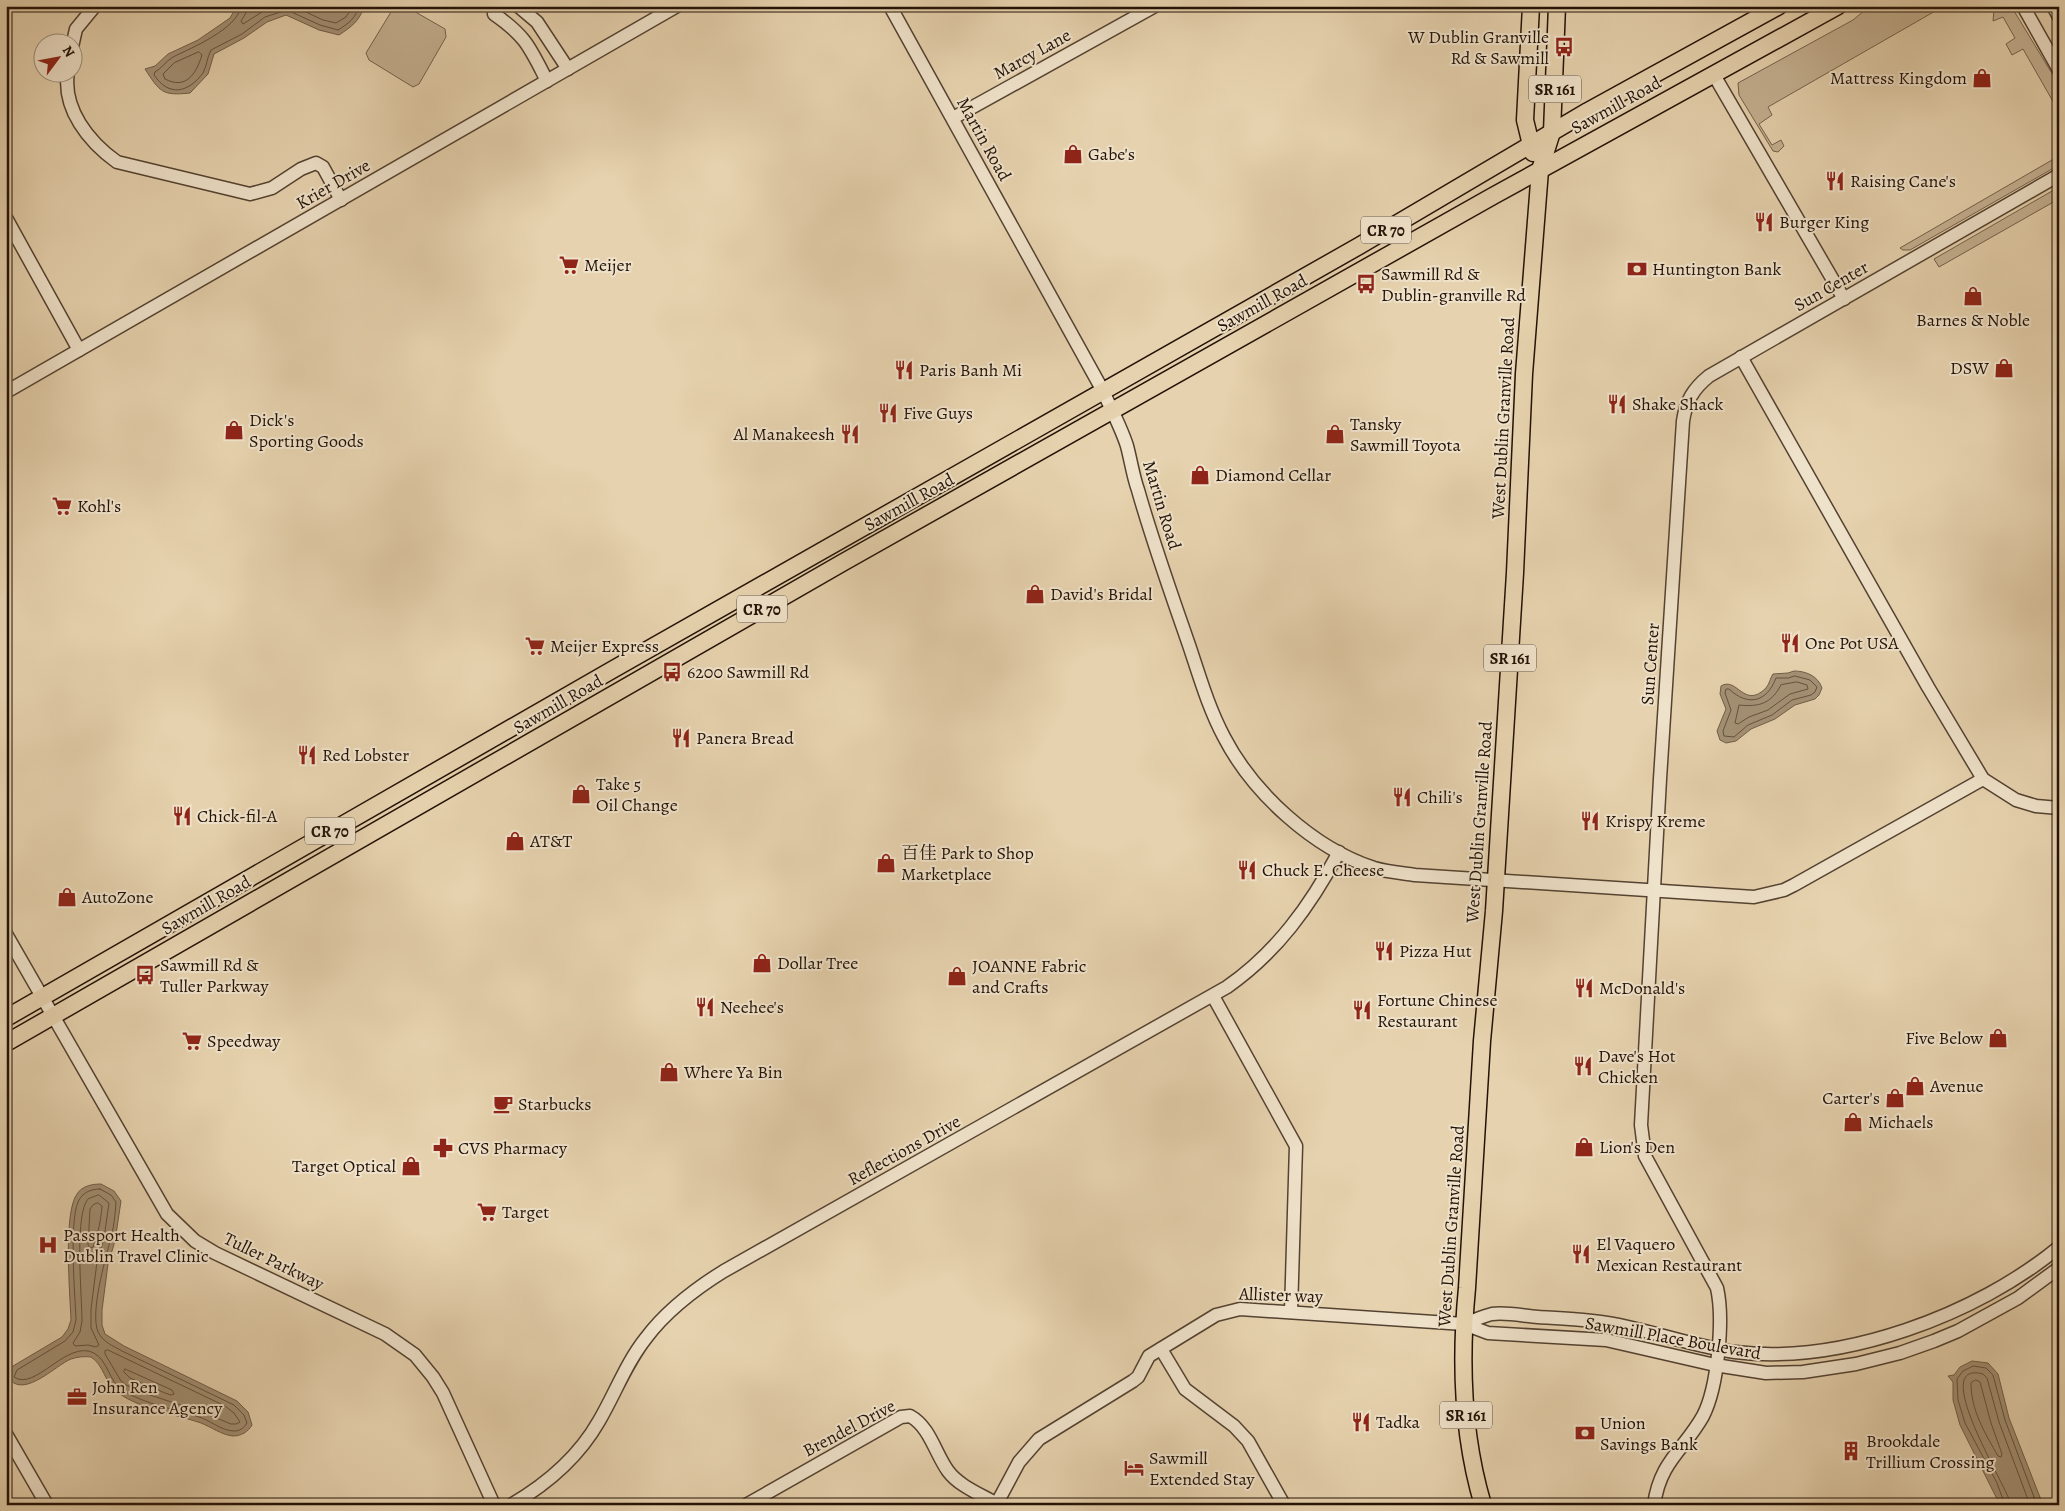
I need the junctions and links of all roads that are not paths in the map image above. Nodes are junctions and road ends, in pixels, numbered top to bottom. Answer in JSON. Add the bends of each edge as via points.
{"nodes":[{"id":1,"x":95,"y":6,"type":"edge"},
{"id":2,"x":518,"y":6,"type":"edge"},
{"id":3,"x":677,"y":6,"type":"edge"},
{"id":4,"x":890,"y":6,"type":"edge"},
{"id":5,"x":1155,"y":6,"type":"edge"},
{"id":6,"x":1530,"y":6,"type":"edge"},
{"id":7,"x":1557,"y":6,"type":"edge"},
{"id":8,"x":1779,"y":6,"type":"edge"},
{"id":9,"x":1838,"y":6,"type":"edge"},
{"id":10,"x":2023,"y":6,"type":"edge"},
{"id":11,"x":2053,"y":6,"type":"edge"},
{"id":12,"x":495,"y":12,"type":"edge"},
{"id":13,"x":2059,"y":17,"type":"edge"},
{"id":14,"x":75,"y":32,"type":"edge"},
{"id":15,"x":568,"y":69,"type":"junction"},
{"id":16,"x":2059,"y":70,"type":"edge"},
{"id":17,"x":1714,"y":74,"type":"junction"},
{"id":18,"x":547,"y":81,"type":"junction"},
{"id":19,"x":67,"y":82,"type":"edge"},
{"id":20,"x":953,"y":118,"type":"junction"},
{"id":21,"x":1552,"y":132,"type":"junction"},
{"id":22,"x":1530,"y":144,"type":"junction"},
{"id":23,"x":1540,"y":170,"type":"junction"},
{"id":24,"x":2059,"y":175,"type":"edge"},
{"id":25,"x":341,"y":200,"type":"junction"},
{"id":26,"x":6,"y":218,"type":"edge"},
{"id":27,"x":1844,"y":299,"type":"junction"},
{"id":28,"x":79,"y":350,"type":"junction"},
{"id":29,"x":1741,"y":357,"type":"junction"},
{"id":30,"x":1103,"y":391,"type":"junction"},
{"id":31,"x":6,"y":392,"type":"edge"},
{"id":32,"x":1112,"y":411,"type":"junction"},
{"id":33,"x":1983,"y":778,"type":"junction"},
{"id":34,"x":2059,"y":808,"type":"edge"},
{"id":35,"x":1338,"y":852,"type":"junction"},
{"id":36,"x":1496,"y":879,"type":"junction"},
{"id":37,"x":1654,"y":892,"type":"junction"},
{"id":38,"x":6,"y":934,"type":"edge"},
{"id":39,"x":1213,"y":996,"type":"junction"},
{"id":40,"x":42,"y":998,"type":"junction"},
{"id":41,"x":53,"y":1017,"type":"junction"},
{"id":42,"x":6,"y":1018,"type":"edge"},
{"id":43,"x":6,"y":1043,"type":"edge"},
{"id":44,"x":2059,"y":1247,"type":"edge"},
{"id":45,"x":2059,"y":1268,"type":"edge"},
{"id":46,"x":1291,"y":1312,"type":"junction"},
{"id":47,"x":1464,"y":1324,"type":"junction"},
{"id":48,"x":1718,"y":1348,"type":"junction"},
{"id":49,"x":1161,"y":1349,"type":"junction"},
{"id":50,"x":1716,"y":1365,"type":"junction"},
{"id":51,"x":6,"y":1434,"type":"edge"},
{"id":52,"x":997,"y":1504,"type":"edge"},
{"id":53,"x":47,"y":1505,"type":"edge"},
{"id":54,"x":494,"y":1505,"type":"edge"},
{"id":55,"x":511,"y":1505,"type":"edge"},
{"id":56,"x":746,"y":1505,"type":"edge"},
{"id":57,"x":1284,"y":1505,"type":"edge"},
{"id":58,"x":1483,"y":1505,"type":"edge"},
{"id":59,"x":1654,"y":1505,"type":"edge"}],
"edges":[{"from":1,"to":14,"type":"street"},
{"from":2,"to":15,"type":"street","via":[[537,22]]},
{"from":3,"to":15,"type":"street","name":"Krier Drive"},
{"from":4,"to":20,"type":"street","name":"Martin Road"},
{"from":5,"to":20,"type":"street","name":"Marcy Lane"},
{"from":6,"to":22,"type":"main road","name":"West Dublin Granville Road","number":"SR 161","via":[[1525,120]]},
{"from":7,"to":21,"type":"main road","name":"West Dublin Granville Road","number":"SR 161"},
{"from":8,"to":21,"type":"main road","name":"Sawmill Road","number":"CR 70"},
{"from":9,"to":17,"type":"main road","name":"Sawmill Road","number":"CR 70"},
{"from":10,"to":16,"type":"street"},
{"from":11,"to":13,"type":"street"},
{"from":12,"to":18,"type":"street","via":[[523,37]]},
{"from":15,"to":18,"type":"street","name":"Krier Drive"},
{"from":17,"to":23,"type":"main road","name":"Sawmill Road","number":"CR 70"},
{"from":17,"to":27,"type":"street"},
{"from":18,"to":25,"type":"street","name":"Krier Drive"},
{"from":19,"to":25,"type":"street","via":[[80,123],[100,149],[117,162],[250,194],[272,188],[316,163],[323,167]]},
{"from":20,"to":30,"type":"street","name":"Martin Road"},
{"from":21,"to":22,"type":"main road","name":"Sawmill Road","number":"CR 70"},
{"from":21,"to":23,"type":"main road","name":"West Dublin Granville Road","number":"SR 161"},
{"from":22,"to":23,"type":"main road","name":"West Dublin Granville Road","number":"SR 161"},
{"from":22,"to":30,"type":"main road","name":"Sawmill Road","number":"CR 70"},
{"from":23,"to":32,"type":"main road","name":"Sawmill Road","number":"CR 70"},
{"from":23,"to":36,"type":"main road","name":"West Dublin Granville Road","number":"SR 161","via":[[1524,384]]},
{"from":24,"to":27,"type":"street","name":"Sun Center"},
{"from":25,"to":28,"type":"street","name":"Krier Drive"},
{"from":26,"to":28,"type":"street"},
{"from":27,"to":29,"type":"street","name":"Sun Center"},
{"from":28,"to":31,"type":"street","name":"Krier Drive"},
{"from":29,"to":33,"type":"street"},
{"from":29,"to":37,"type":"street","name":"Sun Center","via":[[1698,384],[1686,404],[1683,421]]},
{"from":30,"to":32,"type":"street","name":"Martin Road"},
{"from":30,"to":40,"type":"main road","name":"Sawmill Road","number":"CR 70"},
{"from":32,"to":35,"type":"street","name":"Martin Road","via":[[1196,667],[1224,737],[1252,780],[1270,800]]},
{"from":32,"to":41,"type":"main road","name":"Sawmill Road","number":"CR 70","via":[[685,652]]},
{"from":33,"to":34,"type":"street","via":[[2016,800]]},
{"from":33,"to":37,"type":"street","name":"Martin Road","via":[[1784,890],[1754,897]]},
{"from":35,"to":36,"type":"street","name":"Martin Road","via":[[1386,871]]},
{"from":35,"to":39,"type":"street","name":"Reflections Drive","via":[[1312,899],[1281,940],[1252,969]]},
{"from":36,"to":37,"type":"street","name":"Martin Road"},
{"from":36,"to":47,"type":"main road","name":"West Dublin Granville Road","number":"SR 161"},
{"from":37,"to":48,"type":"street","name":"Sun Center","via":[[1641,1138],[1645,1156],[1716,1288],[1721,1304]]},
{"from":38,"to":40,"type":"street"},
{"from":39,"to":46,"type":"street","via":[[1296,1146]]},
{"from":39,"to":55,"type":"street","name":"Reflections Drive","via":[[706,1283],[675,1307],[646,1337],[599,1421],[573,1458],[544,1484]]},
{"from":40,"to":41,"type":"street","name":"Tuller Parkway"},
{"from":40,"to":42,"type":"main road","name":"Sawmill Road","number":"CR 70"},
{"from":41,"to":43,"type":"main road","name":"Sawmill Road","number":"CR 70"},
{"from":41,"to":54,"type":"street","name":"Tuller Parkway","via":[[157,1198],[177,1226],[215,1253],[385,1334],[414,1355],[443,1393]]},
{"from":44,"to":48,"type":"street","name":"Sawmill Place Boulevard","via":[[2031,1268],[1970,1302],[1889,1335],[1818,1350],[1756,1353]]},
{"from":45,"to":50,"type":"street","name":"Sawmill Place Boulevard","via":[[2018,1298],[1958,1331],[1900,1353],[1803,1372],[1766,1373]]},
{"from":46,"to":47,"type":"street","name":"Allister way"},
{"from":46,"to":49,"type":"street","name":"Allister way","via":[[1240,1309],[1224,1312]]},
{"from":47,"to":48,"type":"street","name":"Sawmill Place Boulevard","via":[[1493,1314],[1560,1319],[1627,1326]]},
{"from":47,"to":50,"type":"street","name":"Sawmill Place Boulevard","via":[[1488,1333],[1606,1340]]},
{"from":47,"to":58,"type":"main road","name":"West Dublin Granville Road","number":"SR 161","via":[[1466,1411],[1472,1461]]},
{"from":48,"to":50,"type":"street","name":"Sun Center"},
{"from":49,"to":52,"type":"street","name":"Allister way","via":[[1149,1356],[1138,1376],[1129,1384],[1031,1446]]},
{"from":49,"to":57,"type":"street","via":[[1185,1389],[1234,1426],[1248,1441]]},
{"from":50,"to":59,"type":"street","name":"Sun Center","via":[[1708,1405],[1666,1468],[1657,1485]]},
{"from":51,"to":53,"type":"street"},
{"from":52,"to":56,"type":"street","name":"Brendel Drive","via":[[955,1479],[923,1427],[910,1416],[901,1417]]}]}
